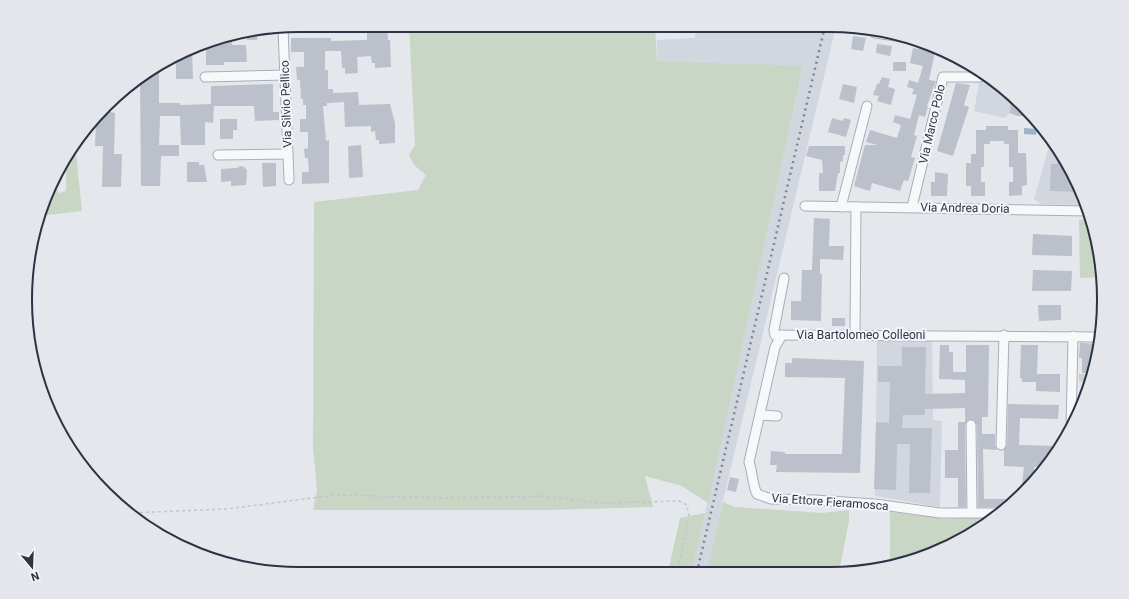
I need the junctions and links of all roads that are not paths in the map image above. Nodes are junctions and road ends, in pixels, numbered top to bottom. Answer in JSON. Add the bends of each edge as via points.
{"nodes":[{"id":1,"x":283,"y":33,"type":"edge"},
{"id":2,"x":285,"y":75,"type":"junction"},
{"id":3,"x":205,"y":77,"type":"dead end"},
{"id":4,"x":978,"y":77,"type":"edge"},
{"id":5,"x":867,"y":106,"type":"dead end"},
{"id":6,"x":288,"y":154,"type":"junction"},
{"id":7,"x":218,"y":155,"type":"dead end"},
{"id":8,"x":289,"y":180,"type":"dead end"},
{"id":9,"x":805,"y":206,"type":"dead end"},
{"id":10,"x":841,"y":207,"type":"junction"},
{"id":11,"x":856,"y":207,"type":"junction"},
{"id":12,"x":912,"y":208,"type":"junction"},
{"id":13,"x":1082,"y":211,"type":"edge"},
{"id":14,"x":784,"y":278,"type":"dead end"},
{"id":15,"x":782,"y":335,"type":"junction"},
{"id":16,"x":854,"y":335,"type":"junction"},
{"id":17,"x":1004,"y":335,"type":"junction"},
{"id":18,"x":1073,"y":336,"type":"junction"},
{"id":19,"x":1095,"y":337,"type":"edge"},
{"id":20,"x":1071,"y":413,"type":"edge"},
{"id":21,"x":760,"y":415,"type":"junction"},
{"id":22,"x":777,"y":416,"type":"dead end"},
{"id":23,"x":971,"y":425,"type":"dead end"},
{"id":24,"x":1001,"y":445,"type":"dead end"},
{"id":25,"x":972,"y":513,"type":"junction"},
{"id":26,"x":991,"y":513,"type":"edge"}],
"edges":[{"from":1,"to":2,"type":"street","name":"Via Silvio Pellico"},
{"from":2,"to":3,"type":"street"},
{"from":2,"to":6,"type":"street","name":"Via Silvio Pellico"},
{"from":4,"to":12,"type":"street","name":"Via Marco Polo","via":[[943,77]]},
{"from":5,"to":10,"type":"street"},
{"from":6,"to":7,"type":"street"},
{"from":6,"to":8,"type":"street","name":"Via Silvio Pellico"},
{"from":9,"to":10,"type":"street","name":"Via Andrea Doria"},
{"from":10,"to":11,"type":"street","name":"Via Andrea Doria"},
{"from":11,"to":12,"type":"street","name":"Via Andrea Doria"},
{"from":11,"to":16,"type":"street"},
{"from":12,"to":13,"type":"street","name":"Via Andrea Doria"},
{"from":14,"to":15,"type":"street","name":"Via Bartolomeo Colleoni","via":[[774,330],[775,335]]},
{"from":15,"to":16,"type":"street","name":"Via Bartolomeo Colleoni"},
{"from":15,"to":21,"type":"street","name":"Via Ettore Fieramosca","via":[[775,347]]},
{"from":16,"to":17,"type":"street","name":"Via Bartolomeo Colleoni"},
{"from":17,"to":18,"type":"street","name":"Via Bartolomeo Colleoni"},
{"from":17,"to":24,"type":"street"},
{"from":18,"to":19,"type":"street","name":"Via Bartolomeo Colleoni"},
{"from":18,"to":20,"type":"street"},
{"from":21,"to":22,"type":"street"},
{"from":21,"to":25,"type":"street","name":"Via Ettore Fieramosca","via":[[749,462],[757,494],[771,499],[875,504],[940,513]]},
{"from":23,"to":25,"type":"street"},
{"from":25,"to":26,"type":"street","name":"Via Ettore Fieramosca"}]}
